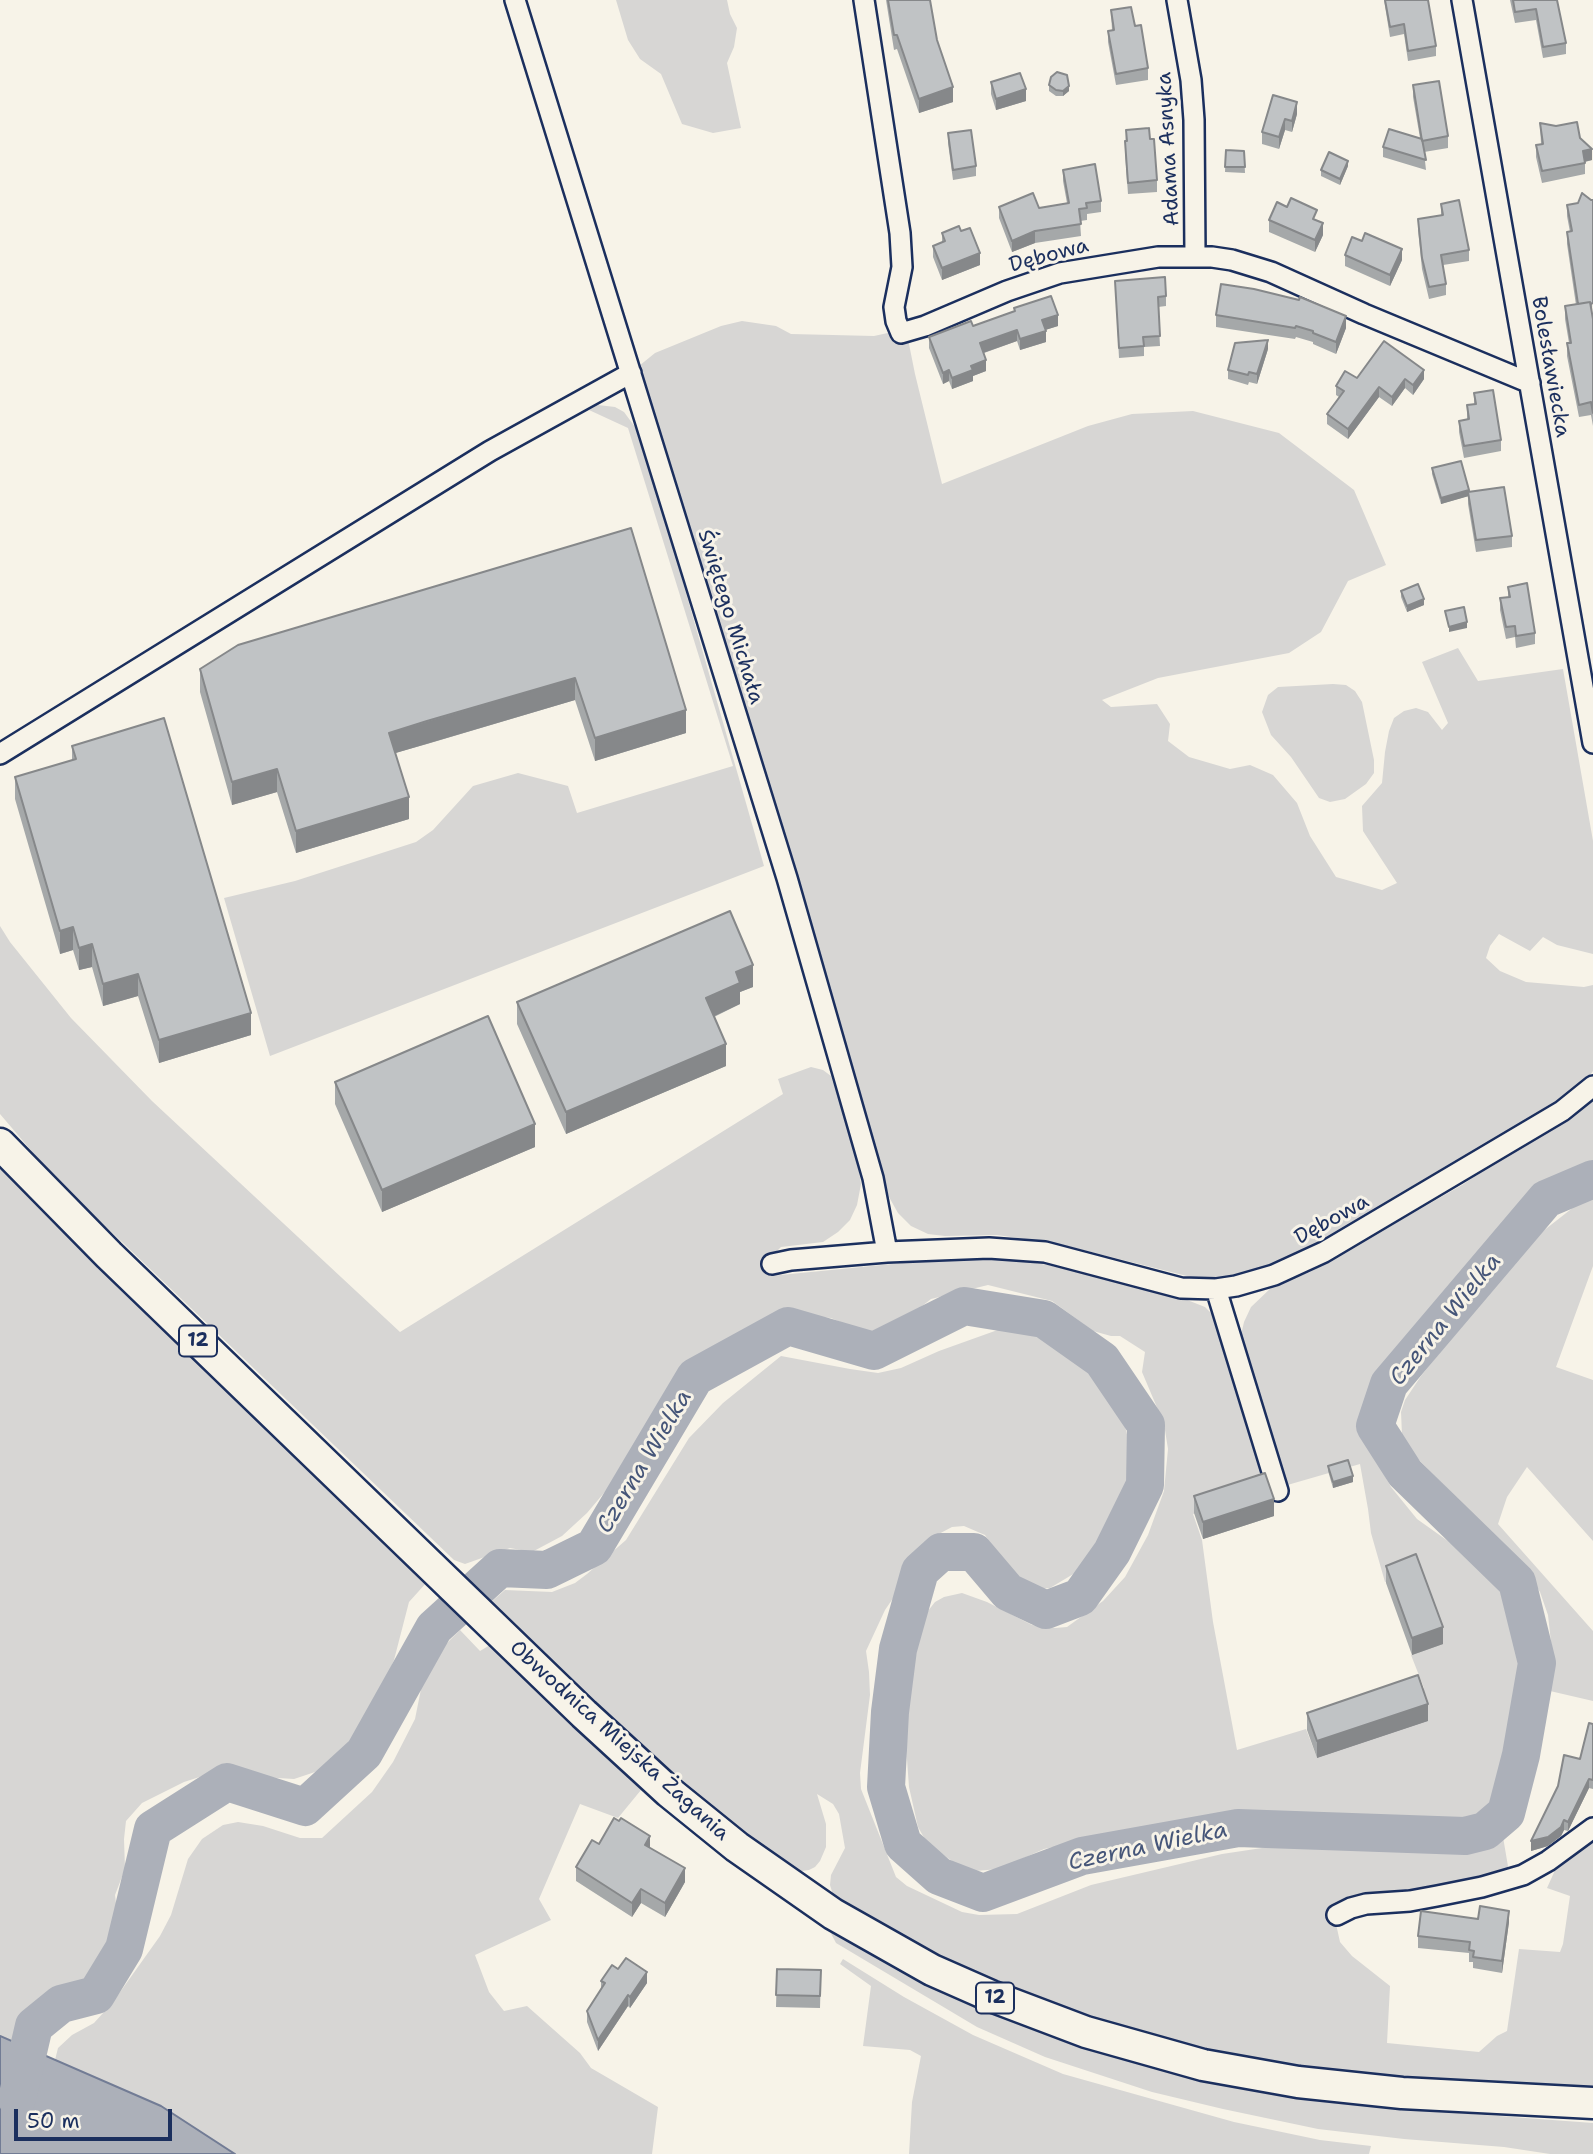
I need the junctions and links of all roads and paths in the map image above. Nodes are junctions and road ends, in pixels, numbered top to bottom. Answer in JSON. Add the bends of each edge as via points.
{"nodes":[{"id":1,"x":515,"y":0,"type":"edge"},
{"id":2,"x":864,"y":0,"type":"edge"},
{"id":3,"x":1177,"y":0,"type":"edge"},
{"id":4,"x":1462,"y":0,"type":"edge"},
{"id":5,"x":1195,"y":256,"type":"junction"},
{"id":6,"x":631,"y":373,"type":"junction"},
{"id":7,"x":1530,"y":383,"type":"junction"},
{"id":8,"x":1593,"y":743,"type":"edge"},
{"id":9,"x":0,"y":754,"type":"edge"},
{"id":10,"x":1593,"y":1086,"type":"edge"},
{"id":11,"x":0,"y":1144,"type":"edge"},
{"id":12,"x":887,"y":1252,"type":"junction"},
{"id":13,"x":772,"y":1264,"type":"dead end"},
{"id":14,"x":1216,"y":1289,"type":"junction"},
{"id":15,"x":1278,"y":1491,"type":"dead end"},
{"id":16,"x":1593,"y":1828,"type":"edge"},
{"id":17,"x":1338,"y":1915,"type":"dead end"},
{"id":18,"x":1593,"y":2103,"type":"edge"}],
"edges":[{"from":1,"to":6,"type":"street","name":"Świętego Michała"},
{"from":2,"to":5,"type":"street","name":"Dębowa","via":[[900,233],[902,267],[894,307],[901,333],[1060,273],[1158,257]]},
{"from":3,"to":5,"type":"street","name":"Adama Asnyka","via":[[1194,110]]},
{"from":4,"to":7,"type":"street","name":"Bolesławiecka"},
{"from":5,"to":7,"type":"street","name":"Dębowa","via":[[1232,260],[1271,272]]},
{"from":6,"to":9,"type":"street","via":[[490,451]]},
{"from":6,"to":12,"type":"street","name":"Świętego Michała","via":[[786,878],[873,1178]]},
{"from":7,"to":8,"type":"street","name":"Bolesławiecka"},
{"from":10,"to":14,"type":"street","name":"Dębowa","via":[[1562,1111],[1324,1252],[1274,1275]]},
{"from":11,"to":18,"type":"main road","name":"Obwodnica Miejska Żagania","number":"12","via":[[109,1255],[660,1783],[737,1847],[833,1914],[990,1996],[1179,2059],[1249,2074],[1402,2093]]},
{"from":12,"to":13,"type":"street"},
{"from":12,"to":14,"type":"street","name":"Dębowa","via":[[1023,1249],[1168,1285]]},
{"from":14,"to":15,"type":"street"},
{"from":16,"to":17,"type":"street","via":[[1523,1875],[1410,1901],[1366,1904]]}]}
